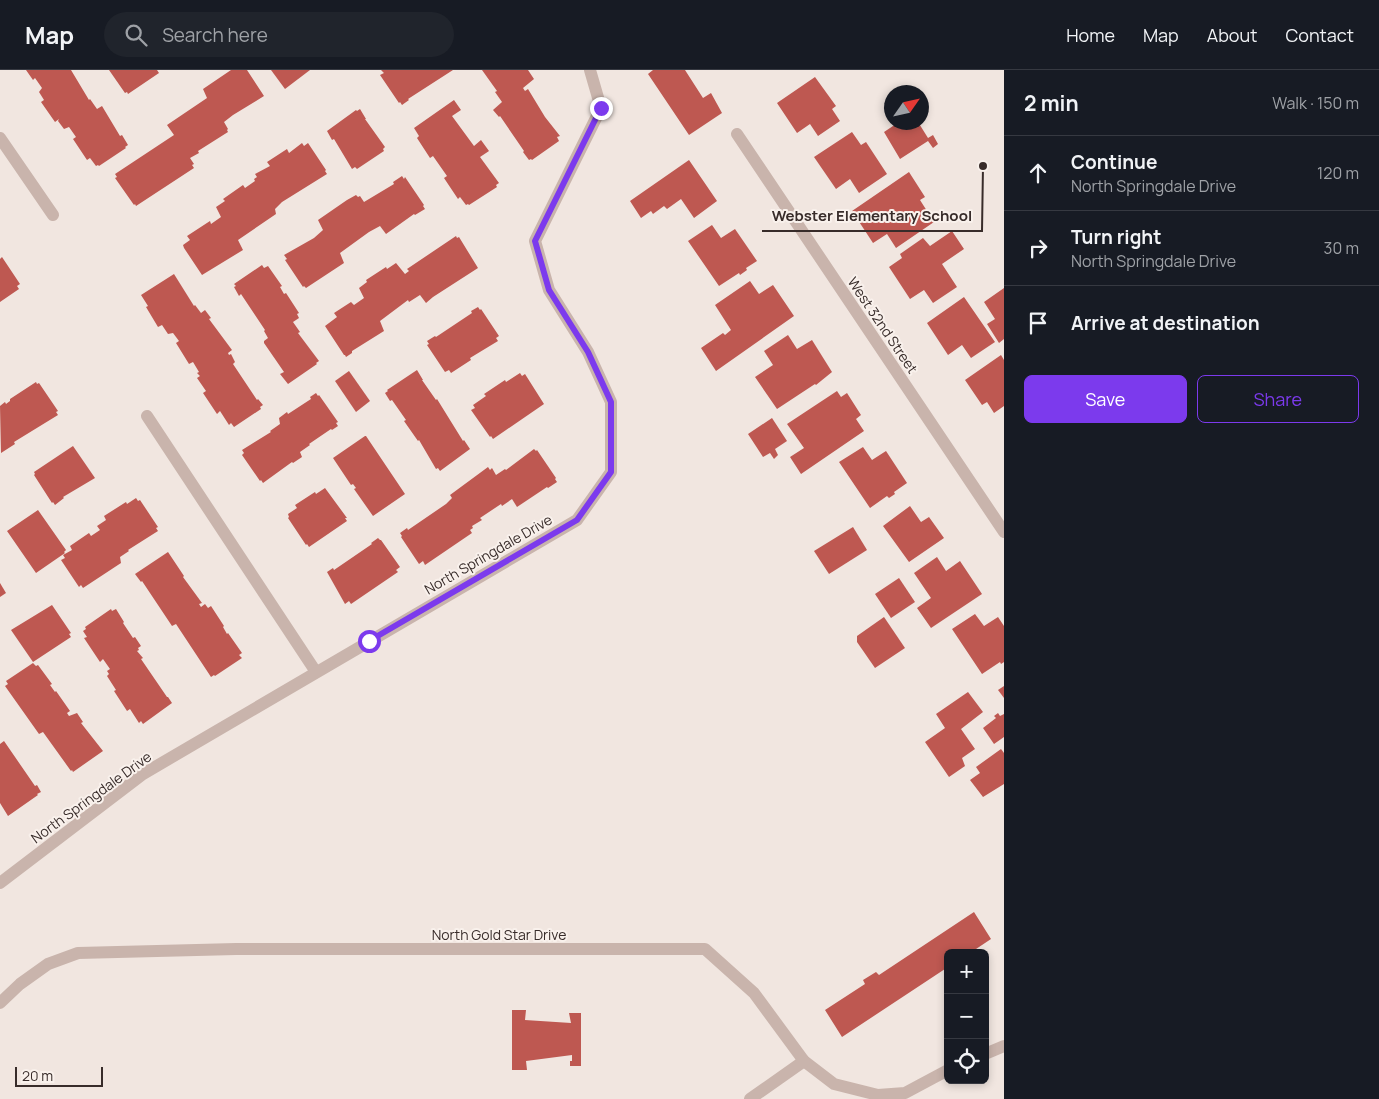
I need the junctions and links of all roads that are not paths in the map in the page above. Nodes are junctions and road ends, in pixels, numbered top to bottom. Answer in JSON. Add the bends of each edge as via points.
{"nodes":[{"id":1,"x":590,"y":70,"type":"edge"},
{"id":2,"x":737,"y":134,"type":"dead end"},
{"id":3,"x":0,"y":138,"type":"edge"},
{"id":4,"x":53,"y":215,"type":"dead end"},
{"id":5,"x":147,"y":416,"type":"dead end"},
{"id":6,"x":1004,"y":532,"type":"edge"},
{"id":7,"x":316,"y":672,"type":"junction"},
{"id":8,"x":0,"y":883,"type":"edge"},
{"id":9,"x":0,"y":1003,"type":"edge"},
{"id":10,"x":1004,"y":1046,"type":"edge"},
{"id":11,"x":989,"y":1052,"type":"edge"},
{"id":12,"x":804,"y":1061,"type":"junction"},
{"id":13,"x":944,"y":1072,"type":"edge"},
{"id":14,"x":877,"y":1097,"type":"edge"},
{"id":15,"x":750,"y":1099,"type":"edge"}],
"edges":[{"from":1,"to":7,"type":"street","name":"North Springdale Drive","via":[[601,108],[535,241],[549,290],[588,352],[611,402],[611,472],[577,520]]},
{"from":2,"to":6,"type":"street","name":"West 32nd Street"},
{"from":3,"to":4,"type":"street"},
{"from":5,"to":7,"type":"street"},
{"from":7,"to":8,"type":"street","name":"North Springdale Drive","via":[[144,774]]},
{"from":9,"to":12,"type":"street","name":"North Gold Star Drive","via":[[48,964],[78,952],[705,949],[754,993]]},
{"from":10,"to":11,"type":"street"},
{"from":12,"to":14,"type":"street","name":"North Gold Star Drive","via":[[834,1084]]},
{"from":12,"to":15,"type":"street"},
{"from":13,"to":14,"type":"street","name":"North Gold Star Drive","via":[[905,1093]]}]}
